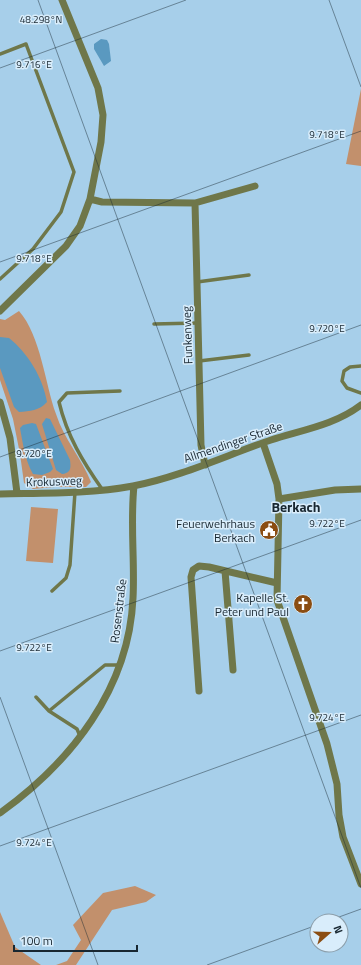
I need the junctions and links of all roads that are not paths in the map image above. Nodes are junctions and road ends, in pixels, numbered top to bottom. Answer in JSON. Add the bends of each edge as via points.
{"nodes":[{"id":1,"x":62,"y":0,"type":"edge"},
{"id":2,"x":0,"y":54,"type":"edge"},
{"id":3,"x":255,"y":186,"type":"dead end"},
{"id":4,"x":90,"y":199,"type":"junction"},
{"id":5,"x":195,"y":203,"type":"junction"},
{"id":6,"x":249,"y":275,"type":"dead end"},
{"id":7,"x":0,"y":279,"type":"edge"},
{"id":8,"x":196,"y":282,"type":"junction"},
{"id":9,"x":0,"y":311,"type":"edge"},
{"id":10,"x":197,"y":323,"type":"junction"},
{"id":11,"x":154,"y":324,"type":"dead end"},
{"id":12,"x":249,"y":355,"type":"dead end"},
{"id":13,"x":199,"y":361,"type":"junction"},
{"id":14,"x":361,"y":366,"type":"edge"},
{"id":15,"x":120,"y":391,"type":"dead end"},
{"id":16,"x":361,"y":393,"type":"edge"},
{"id":17,"x":0,"y":402,"type":"edge"},
{"id":18,"x":361,"y":405,"type":"edge"},
{"id":19,"x":263,"y":443,"type":"junction"},
{"id":20,"x":205,"y":465,"type":"junction"},
{"id":21,"x":134,"y":486,"type":"junction"},
{"id":22,"x":105,"y":489,"type":"junction"},
{"id":23,"x":361,"y":489,"type":"edge"},
{"id":24,"x":75,"y":492,"type":"junction"},
{"id":25,"x":17,"y":493,"type":"junction"},
{"id":26,"x":0,"y":494,"type":"edge"},
{"id":27,"x":278,"y":499,"type":"junction"},
{"id":28,"x":225,"y":571,"type":"junction"},
{"id":29,"x":277,"y":583,"type":"junction"},
{"id":30,"x":52,"y":591,"type":"dead end"},
{"id":31,"x":120,"y":665,"type":"junction"},
{"id":32,"x":233,"y":670,"type":"dead end"},
{"id":33,"x":199,"y":691,"type":"dead end"},
{"id":34,"x":36,"y":697,"type":"dead end"},
{"id":35,"x":49,"y":711,"type":"junction"},
{"id":36,"x":81,"y":737,"type":"junction"},
{"id":37,"x":1,"y":810,"type":"edge"},
{"id":38,"x":361,"y":884,"type":"edge"}],
"edges":[{"from":1,"to":4,"type":"street","via":[[98,88],[103,115],[101,142]]},
{"from":2,"to":7,"type":"lane","via":[[26,44],[74,172],[61,212],[33,249]]},
{"from":3,"to":5,"type":"street"},
{"from":4,"to":5,"type":"street","via":[[102,202]]},
{"from":4,"to":9,"type":"street","via":[[80,226],[66,246]]},
{"from":5,"to":8,"type":"street","name":"Funkenweg"},
{"from":6,"to":8,"type":"lane"},
{"from":8,"to":10,"type":"street","name":"Funkenweg"},
{"from":10,"to":11,"type":"lane"},
{"from":10,"to":13,"type":"street","name":"Funkenweg"},
{"from":12,"to":13,"type":"lane"},
{"from":13,"to":20,"type":"street","name":"Funkenweg","via":[[201,445]]},
{"from":14,"to":16,"type":"lane","via":[[350,367],[344,371],[342,381],[347,388]]},
{"from":15,"to":22,"type":"lane","via":[[67,394],[59,402],[64,423],[80,456]]},
{"from":17,"to":25,"type":"street","via":[[10,438]]},
{"from":18,"to":19,"type":"street","name":"Allmendinger Straße","via":[[333,421]]},
{"from":19,"to":20,"type":"street","name":"Allmendinger Straße"},
{"from":19,"to":27,"type":"street","via":[[277,484]]},
{"from":20,"to":21,"type":"street","name":"Allmendinger Straße"},
{"from":21,"to":22,"type":"street","name":"Allmendinger Straße"},
{"from":21,"to":31,"type":"street","name":"Rosenstraße","via":[[133,600]]},
{"from":22,"to":24,"type":"street","name":"Krokusweg"},
{"from":23,"to":27,"type":"street","via":[[335,490]]},
{"from":24,"to":25,"type":"street","name":"Krokusweg"},
{"from":24,"to":30,"type":"lane","via":[[70,565],[66,578]]},
{"from":25,"to":26,"type":"street","name":"Krokusweg"},
{"from":27,"to":29,"type":"street"},
{"from":28,"to":29,"type":"street"},
{"from":28,"to":32,"type":"street"},
{"from":28,"to":33,"type":"street","via":[[199,566],[192,573]]},
{"from":29,"to":38,"type":"street","via":[[277,600],[282,618],[327,744],[337,784],[343,838]]},
{"from":31,"to":35,"type":"lane","via":[[105,665]]},
{"from":31,"to":36,"type":"street","name":"Rosenstraße","via":[[104,702]]},
{"from":34,"to":35,"type":"lane"},
{"from":35,"to":36,"type":"lane","via":[[77,729]]},
{"from":36,"to":37,"type":"street","name":"Rosenstraße","via":[[57,765],[28,792]]}]}
